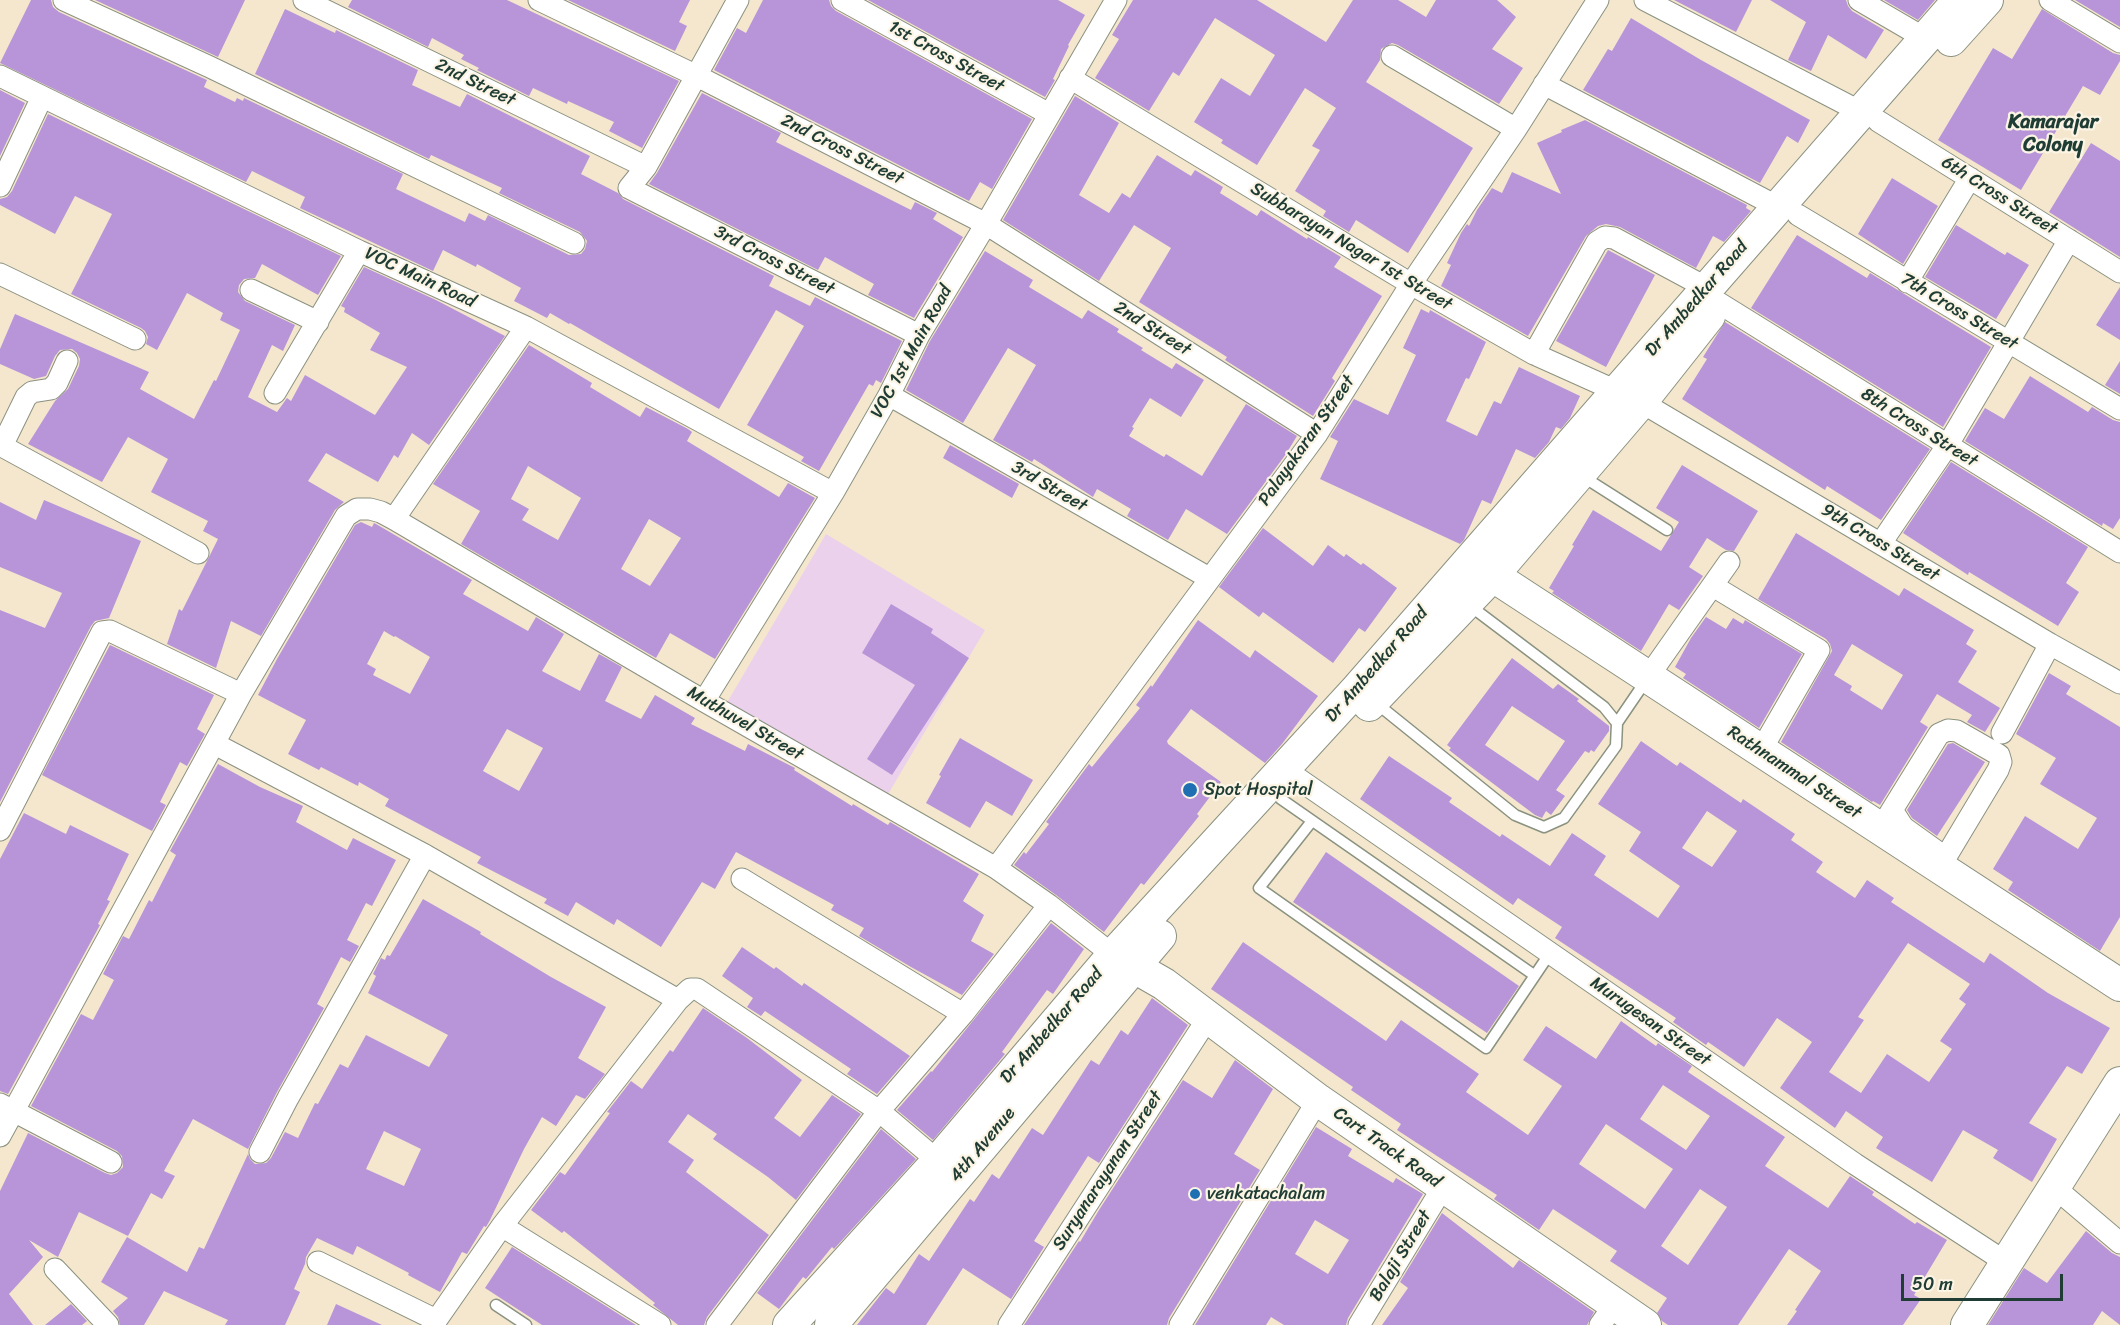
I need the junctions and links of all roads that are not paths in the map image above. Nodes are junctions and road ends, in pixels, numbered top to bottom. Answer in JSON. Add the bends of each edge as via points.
{"nodes":[{"id":1,"x":64,"y":0,"type":"edge"},
{"id":2,"x":304,"y":0,"type":"edge"},
{"id":3,"x":539,"y":0,"type":"edge"},
{"id":4,"x":738,"y":0,"type":"edge"},
{"id":5,"x":842,"y":0,"type":"edge"},
{"id":6,"x":1116,"y":0,"type":"edge"},
{"id":7,"x":1598,"y":0,"type":"edge"},
{"id":8,"x":1646,"y":0,"type":"edge"},
{"id":9,"x":1859,"y":0,"type":"edge"},
{"id":10,"x":1959,"y":0,"type":"edge"},
{"id":11,"x":1987,"y":0,"type":"edge"},
{"id":12,"x":2050,"y":0,"type":"edge"},
{"id":13,"x":1926,"y":39,"type":"junction"},
{"id":14,"x":2120,"y":42,"type":"edge"},
{"id":15,"x":1392,"y":57,"type":"dead end"},
{"id":16,"x":0,"y":76,"type":"edge"},
{"id":17,"x":697,"y":76,"type":"junction"},
{"id":18,"x":1070,"y":78,"type":"junction"},
{"id":19,"x":1544,"y":84,"type":"junction"},
{"id":20,"x":42,"y":97,"type":"junction"},
{"id":21,"x":1050,"y":114,"type":"junction"},
{"id":22,"x":1869,"y":117,"type":"junction"},
{"id":23,"x":1516,"y":129,"type":"junction"},
{"id":24,"x":646,"y":167,"type":"junction"},
{"id":25,"x":1970,"y":178,"type":"junction"},
{"id":26,"x":0,"y":186,"type":"edge"},
{"id":27,"x":1788,"y":211,"type":"junction"},
{"id":28,"x":986,"y":224,"type":"junction"},
{"id":29,"x":2069,"y":240,"type":"junction"},
{"id":30,"x":574,"y":243,"type":"dead end"},
{"id":31,"x":359,"y":251,"type":"junction"},
{"id":32,"x":2120,"y":272,"type":"edge"},
{"id":33,"x":0,"y":274,"type":"edge"},
{"id":34,"x":1907,"y":282,"type":"junction"},
{"id":35,"x":1411,"y":284,"type":"junction"},
{"id":36,"x":251,"y":290,"type":"dead end"},
{"id":37,"x":1713,"y":296,"type":"junction"},
{"id":38,"x":318,"y":322,"type":"junction"},
{"id":39,"x":526,"y":327,"type":"junction"},
{"id":40,"x":919,"y":335,"type":"junction"},
{"id":41,"x":135,"y":339,"type":"dead end"},
{"id":42,"x":2009,"y":343,"type":"junction"},
{"id":43,"x":1534,"y":354,"type":"junction"},
{"id":44,"x":67,"y":361,"type":"dead end"},
{"id":45,"x":275,"y":393,"type":"dead end"},
{"id":46,"x":889,"y":395,"type":"junction"},
{"id":47,"x":1629,"y":396,"type":"junction"},
{"id":48,"x":2120,"y":409,"type":"edge"},
{"id":49,"x":1317,"y":434,"type":"junction"},
{"id":50,"x":1,"y":446,"type":"edge"},
{"id":51,"x":1947,"y":446,"type":"junction"},
{"id":52,"x":1579,"y":474,"type":"junction"},
{"id":53,"x":832,"y":493,"type":"junction"},
{"id":54,"x":394,"y":519,"type":"junction"},
{"id":55,"x":1667,"y":530,"type":"dead end"},
{"id":56,"x":1881,"y":543,"type":"junction"},
{"id":57,"x":2120,"y":552,"type":"edge"},
{"id":58,"x":198,"y":553,"type":"dead end"},
{"id":59,"x":1729,"y":562,"type":"dead end"},
{"id":60,"x":1480,"y":568,"type":"junction"},
{"id":61,"x":1209,"y":579,"type":"junction"},
{"id":62,"x":1713,"y":586,"type":"junction"},
{"id":63,"x":1467,"y":603,"type":"junction"},
{"id":64,"x":2050,"y":644,"type":"junction"},
{"id":65,"x":1648,"y":677,"type":"junction"},
{"id":66,"x":2120,"y":683,"type":"edge"},
{"id":67,"x":241,"y":694,"type":"junction"},
{"id":68,"x":1373,"y":700,"type":"junction"},
{"id":69,"x":704,"y":701,"type":"junction"},
{"id":70,"x":1617,"y":723,"type":"junction"},
{"id":71,"x":2002,"y":734,"type":"dead end"},
{"id":72,"x":215,"y":744,"type":"junction"},
{"id":73,"x":1760,"y":752,"type":"junction"},
{"id":74,"x":1289,"y":789,"type":"junction"},
{"id":75,"x":1886,"y":820,"type":"junction"},
{"id":76,"x":1312,"y":821,"type":"junction"},
{"id":77,"x":0,"y":830,"type":"edge"},
{"id":78,"x":425,"y":855,"type":"junction"},
{"id":79,"x":996,"y":868,"type":"junction"},
{"id":80,"x":742,"y":879,"type":"dead end"},
{"id":81,"x":1049,"y":905,"type":"junction"},
{"id":82,"x":1550,"y":953,"type":"junction"},
{"id":83,"x":1124,"y":960,"type":"junction"},
{"id":84,"x":1534,"y":975,"type":"junction"},
{"id":85,"x":2120,"y":985,"type":"edge"},
{"id":86,"x":678,"y":1000,"type":"junction"},
{"id":87,"x":963,"y":1014,"type":"junction"},
{"id":88,"x":1208,"y":1018,"type":"junction"},
{"id":89,"x":2120,"y":1083,"type":"edge"},
{"id":90,"x":1318,"y":1100,"type":"junction"},
{"id":91,"x":6,"y":1107,"type":"edge"},
{"id":92,"x":879,"y":1111,"type":"junction"},
{"id":93,"x":0,"y":1137,"type":"edge"},
{"id":94,"x":260,"y":1152,"type":"dead end"},
{"id":95,"x":938,"y":1161,"type":"junction"},
{"id":96,"x":111,"y":1162,"type":"dead end"},
{"id":97,"x":1443,"y":1187,"type":"junction"},
{"id":98,"x":2054,"y":1187,"type":"junction"},
{"id":99,"x":502,"y":1226,"type":"junction"},
{"id":100,"x":2120,"y":1242,"type":"edge"},
{"id":101,"x":318,"y":1262,"type":"dead end"},
{"id":102,"x":2007,"y":1263,"type":"junction"},
{"id":103,"x":55,"y":1269,"type":"dead end"},
{"id":104,"x":496,"y":1305,"type":"dead end"},
{"id":105,"x":1607,"y":1314,"type":"edge"},
{"id":106,"x":435,"y":1323,"type":"edge"},
{"id":107,"x":108,"y":1325,"type":"edge"},
{"id":108,"x":526,"y":1325,"type":"edge"},
{"id":109,"x":660,"y":1325,"type":"edge"},
{"id":110,"x":717,"y":1325,"type":"edge"},
{"id":111,"x":789,"y":1325,"type":"edge"},
{"id":112,"x":831,"y":1325,"type":"edge"},
{"id":113,"x":1009,"y":1325,"type":"edge"},
{"id":114,"x":1180,"y":1325,"type":"edge"},
{"id":115,"x":1359,"y":1325,"type":"edge"},
{"id":116,"x":1645,"y":1325,"type":"edge"},
{"id":117,"x":1967,"y":1325,"type":"edge"}],
"edges":[{"from":1,"to":30,"type":"street"},
{"from":2,"to":24,"type":"street","name":"2nd Street"},
{"from":3,"to":17,"type":"street","name":"2nd Cross Street"},
{"from":4,"to":17,"type":"street"},
{"from":5,"to":21,"type":"street","name":"1st Cross Street"},
{"from":6,"to":18,"type":"street","name":"VOC 1st Main Road"},
{"from":7,"to":19,"type":"street","name":"Palayakaran Street"},
{"from":8,"to":22,"type":"street","name":"6th Cross Street"},
{"from":9,"to":13,"type":"street"},
{"from":10,"to":13,"type":"main road","name":"Dr Ambedkar Road"},
{"from":11,"to":22,"type":"main road","name":"Dr Ambedkar Road"},
{"from":12,"to":14,"type":"street"},
{"from":13,"to":22,"type":"main road","name":"Dr Ambedkar Road"},
{"from":15,"to":23,"type":"street"},
{"from":16,"to":20,"type":"street","name":"VOC Main Road"},
{"from":17,"to":24,"type":"street"},
{"from":17,"to":28,"type":"street","name":"2nd Cross Street"},
{"from":18,"to":21,"type":"street","name":"VOC 1st Main Road"},
{"from":18,"to":35,"type":"street","name":"Subbarayan Nagar 1st Street"},
{"from":19,"to":23,"type":"street","name":"Palayakaran Street"},
{"from":19,"to":27,"type":"street","name":"7th Cross Street"},
{"from":20,"to":26,"type":"street"},
{"from":20,"to":31,"type":"street","name":"VOC Main Road"},
{"from":21,"to":28,"type":"street","name":"VOC 1st Main Road"},
{"from":22,"to":25,"type":"street","name":"6th Cross Street"},
{"from":22,"to":27,"type":"main road","name":"Dr Ambedkar Road"},
{"from":23,"to":35,"type":"street","name":"Palayakaran Street"},
{"from":24,"to":40,"type":"street","name":"3rd Cross Street","via":[[629,188]]},
{"from":25,"to":29,"type":"street","name":"6th Cross Street"},
{"from":25,"to":34,"type":"street"},
{"from":27,"to":34,"type":"street","name":"7th Cross Street"},
{"from":27,"to":37,"type":"main road","name":"Dr Ambedkar Road"},
{"from":28,"to":40,"type":"street","name":"VOC 1st Main Road"},
{"from":28,"to":49,"type":"street","name":"2nd Street"},
{"from":29,"to":32,"type":"street","name":"6th Cross Street"},
{"from":29,"to":42,"type":"street"},
{"from":31,"to":38,"type":"street"},
{"from":31,"to":39,"type":"street","name":"VOC Main Road"},
{"from":33,"to":41,"type":"street"},
{"from":34,"to":42,"type":"street","name":"7th Cross Street"},
{"from":35,"to":43,"type":"street","name":"Subbarayan Nagar 1st Street"},
{"from":35,"to":49,"type":"street","name":"Palayakaran Street"},
{"from":36,"to":38,"type":"street"},
{"from":37,"to":43,"type":"street","name":"8th Cross Street","via":[[1614,238],[1605,237],[1597,242]]},
{"from":37,"to":47,"type":"main road","name":"Dr Ambedkar Road"},
{"from":37,"to":51,"type":"street","name":"8th Cross Street"},
{"from":38,"to":45,"type":"street"},
{"from":39,"to":53,"type":"street","name":"VOC Main Road"},
{"from":39,"to":54,"type":"street"},
{"from":40,"to":46,"type":"street","name":"VOC 1st Main Road"},
{"from":42,"to":48,"type":"street","name":"7th Cross Street"},
{"from":42,"to":51,"type":"street"},
{"from":43,"to":47,"type":"street","name":"Subbarayan Nagar 1st Street"},
{"from":44,"to":50,"type":"street","via":[[51,389],[26,397]]},
{"from":46,"to":53,"type":"street","name":"VOC 1st Main Road"},
{"from":46,"to":61,"type":"street","name":"3rd Street"},
{"from":47,"to":52,"type":"main road","name":"Dr Ambedkar Road"},
{"from":47,"to":56,"type":"street","name":"9th Cross Street"},
{"from":47,"to":60,"type":"main road","name":"Dr Ambedkar Road"},
{"from":49,"to":61,"type":"street","name":"Palayakaran Street"},
{"from":50,"to":58,"type":"street"},
{"from":51,"to":56,"type":"street"},
{"from":51,"to":57,"type":"street","name":"8th Cross Street"},
{"from":52,"to":55,"type":"lane"},
{"from":52,"to":60,"type":"main road","name":"Dr Ambedkar Road"},
{"from":53,"to":69,"type":"street","name":"VOC 1st Main Road"},
{"from":54,"to":67,"type":"street","name":"Muthuvel Street","via":[[370,509],[357,509],[346,516]]},
{"from":54,"to":69,"type":"street","name":"Muthuvel Street"},
{"from":56,"to":64,"type":"street","name":"9th Cross Street"},
{"from":59,"to":62,"type":"street"},
{"from":60,"to":63,"type":"main road","name":"Dr Ambedkar Road"},
{"from":60,"to":65,"type":"main road","name":"Rathnammal Street"},
{"from":60,"to":83,"type":"main road","name":"Dr Ambedkar Road","via":[[1311,740]]},
{"from":61,"to":79,"type":"street","name":"Palayakaran Street"},
{"from":62,"to":65,"type":"street"},
{"from":62,"to":73,"type":"street","via":[[1819,650]]},
{"from":63,"to":68,"type":"main road","name":"Dr Ambedkar Road"},
{"from":63,"to":70,"type":"lane","via":[[1604,707]]},
{"from":64,"to":66,"type":"street","name":"9th Cross Street"},
{"from":64,"to":71,"type":"street"},
{"from":65,"to":70,"type":"lane"},
{"from":65,"to":73,"type":"main road","name":"Rathnammal Street"},
{"from":67,"to":72,"type":"street"},
{"from":67,"to":77,"type":"street","via":[[110,631],[102,632]]},
{"from":68,"to":70,"type":"lane","via":[[1515,815],[1544,827],[1564,818],[1601,768],[1616,746]]},
{"from":68,"to":74,"type":"main road","name":"Dr Ambedkar Road"},
{"from":69,"to":79,"type":"street","name":"Muthuvel Street"},
{"from":72,"to":78,"type":"street"},
{"from":72,"to":91,"type":"street"},
{"from":73,"to":75,"type":"main road","name":"Rathnammal Street"},
{"from":74,"to":76,"type":"lane"},
{"from":74,"to":82,"type":"street","name":"Murugesan Street"},
{"from":74,"to":83,"type":"main road","name":"Dr Ambedkar Road"},
{"from":75,"to":75,"type":"street","via":[[1939,734],[1958,731],[1999,756],[1998,770],[1947,855]]},
{"from":75,"to":85,"type":"main road","name":"Rathnammal Street"},
{"from":76,"to":84,"type":"lane"},
{"from":76,"to":84,"type":"lane","via":[[1259,888],[1486,1048]]},
{"from":78,"to":86,"type":"street"},
{"from":78,"to":94,"type":"street"},
{"from":79,"to":81,"type":"street","name":"Muthuvel Street"},
{"from":80,"to":87,"type":"street"},
{"from":81,"to":83,"type":"street","name":"Muthuvel Street"},
{"from":81,"to":87,"type":"street"},
{"from":82,"to":84,"type":"lane"},
{"from":82,"to":102,"type":"street","name":"Murugesan Street","via":[[1855,1164]]},
{"from":83,"to":88,"type":"main road","name":"Cart Track Road"},
{"from":83,"to":95,"type":"main road","name":"Dr Ambedkar Road"},
{"from":83,"to":112,"type":"main road","name":"4th Avenue"},
{"from":86,"to":92,"type":"street","via":[[690,989],[697,989]]},
{"from":86,"to":99,"type":"street"},
{"from":87,"to":92,"type":"street"},
{"from":88,"to":90,"type":"main road","name":"Cart Track Road"},
{"from":88,"to":113,"type":"street","name":"Suryanarayanan Street"},
{"from":89,"to":98,"type":"main road"},
{"from":90,"to":97,"type":"main road","name":"Cart Track Road"},
{"from":90,"to":114,"type":"street"},
{"from":91,"to":93,"type":"street"},
{"from":91,"to":96,"type":"street"},
{"from":92,"to":95,"type":"street"},
{"from":92,"to":110,"type":"street"},
{"from":95,"to":111,"type":"main road","name":"Dr Ambedkar Road"},
{"from":97,"to":105,"type":"main road","name":"Cart Track Road"},
{"from":97,"to":115,"type":"street","name":"Balaji Street"},
{"from":98,"to":100,"type":"street"},
{"from":98,"to":102,"type":"main road"},
{"from":99,"to":106,"type":"street"},
{"from":99,"to":109,"type":"street"},
{"from":101,"to":106,"type":"street"},
{"from":102,"to":117,"type":"main road"},
{"from":103,"to":107,"type":"street"},
{"from":104,"to":108,"type":"lane"},
{"from":105,"to":116,"type":"main road","name":"Cart Track Road"}]}
